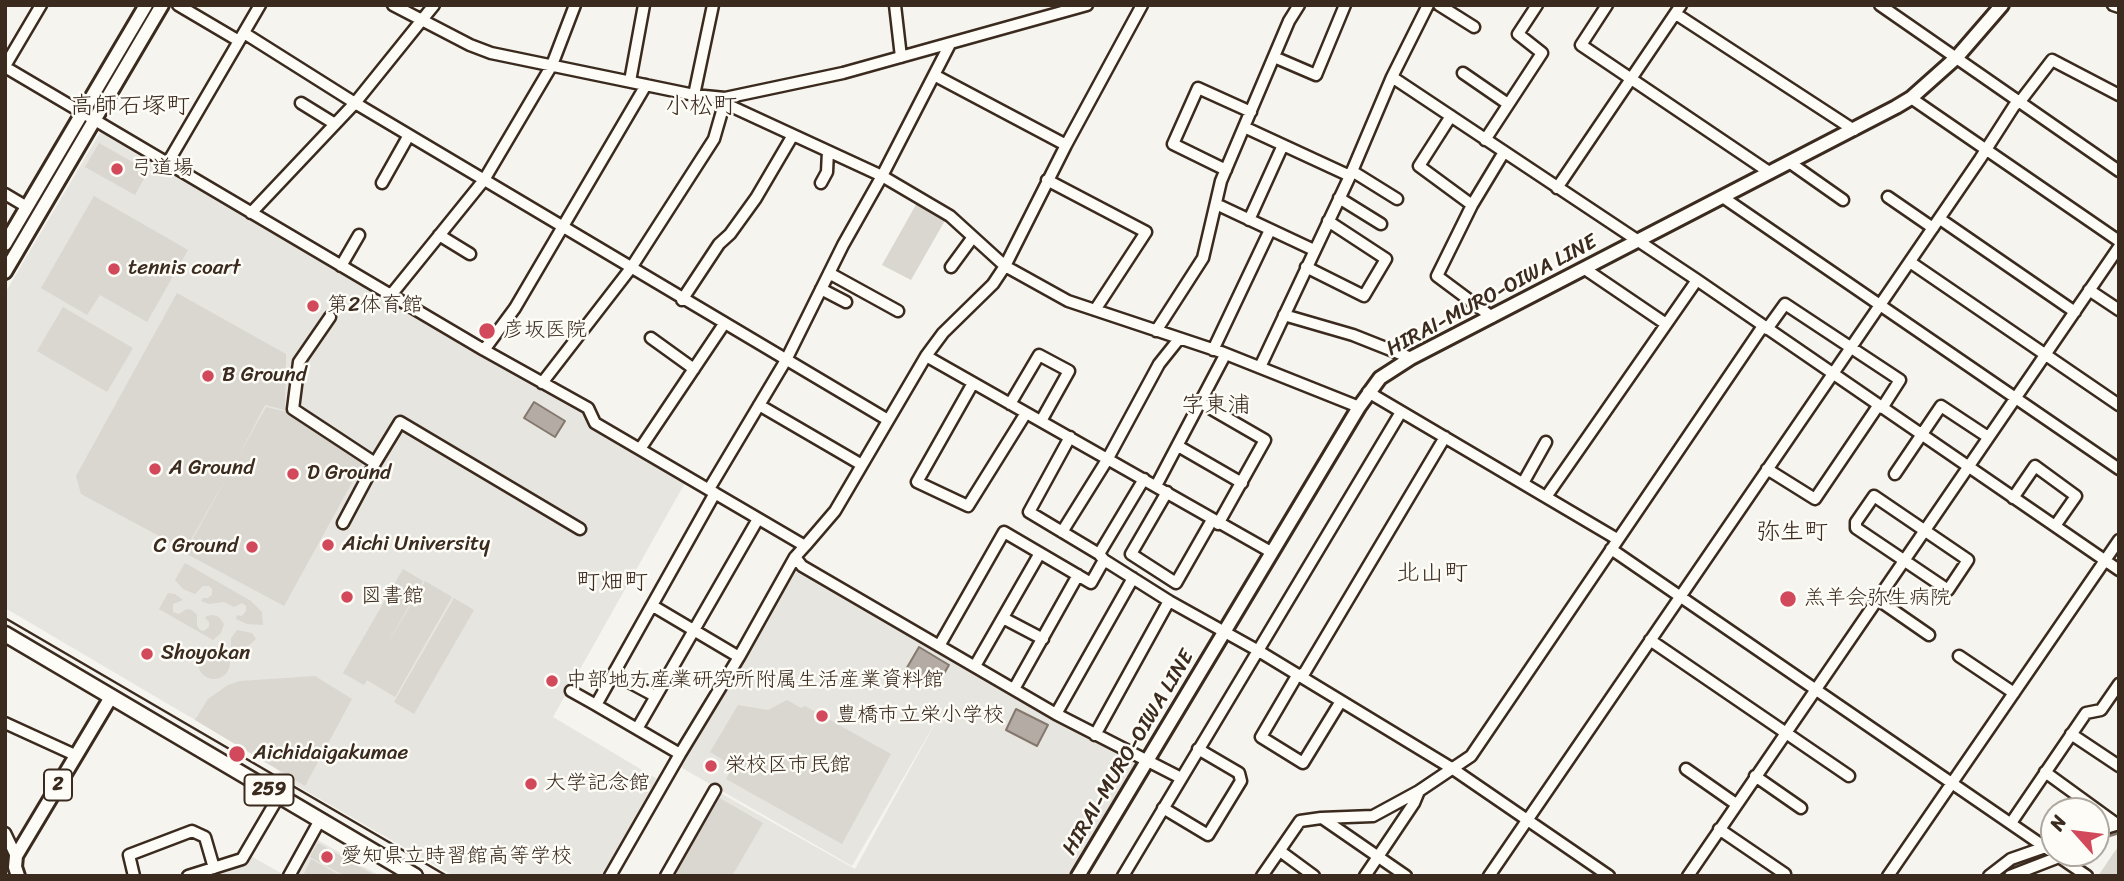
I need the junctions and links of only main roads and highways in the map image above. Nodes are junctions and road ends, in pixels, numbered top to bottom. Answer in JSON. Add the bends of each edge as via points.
{"nodes":[{"id":1,"x":146,"y":5,"type":"edge"},
{"id":2,"x":162,"y":5,"type":"edge"},
{"id":3,"x":2002,"y":5,"type":"edge"},
{"id":4,"x":89,"y":117,"type":"junction"},
{"id":5,"x":5,"y":244,"type":"edge"},
{"id":6,"x":5,"y":272,"type":"edge"},
{"id":7,"x":5,"y":634,"type":"edge"},
{"id":8,"x":111,"y":697,"type":"junction"},
{"id":9,"x":18,"y":876,"type":"edge"},
{"id":10,"x":415,"y":876,"type":"edge"},
{"id":11,"x":1078,"y":876,"type":"edge"}],
"edges":[{"from":1,"to":4,"type":"main road"},
{"from":2,"to":4,"type":"main road"},
{"from":3,"to":11,"type":"main road","name":"HIRAI-MURO-OIWA LINE","via":[[1911,98],[1380,378],[1270,552]]},
{"from":4,"to":5,"type":"main road"},
{"from":4,"to":6,"type":"main road"},
{"from":7,"to":8,"type":"highway","number":"259"},
{"from":8,"to":9,"type":"main road","number":"2","via":[[16,856]]},
{"from":8,"to":10,"type":"highway","number":"259"}]}
